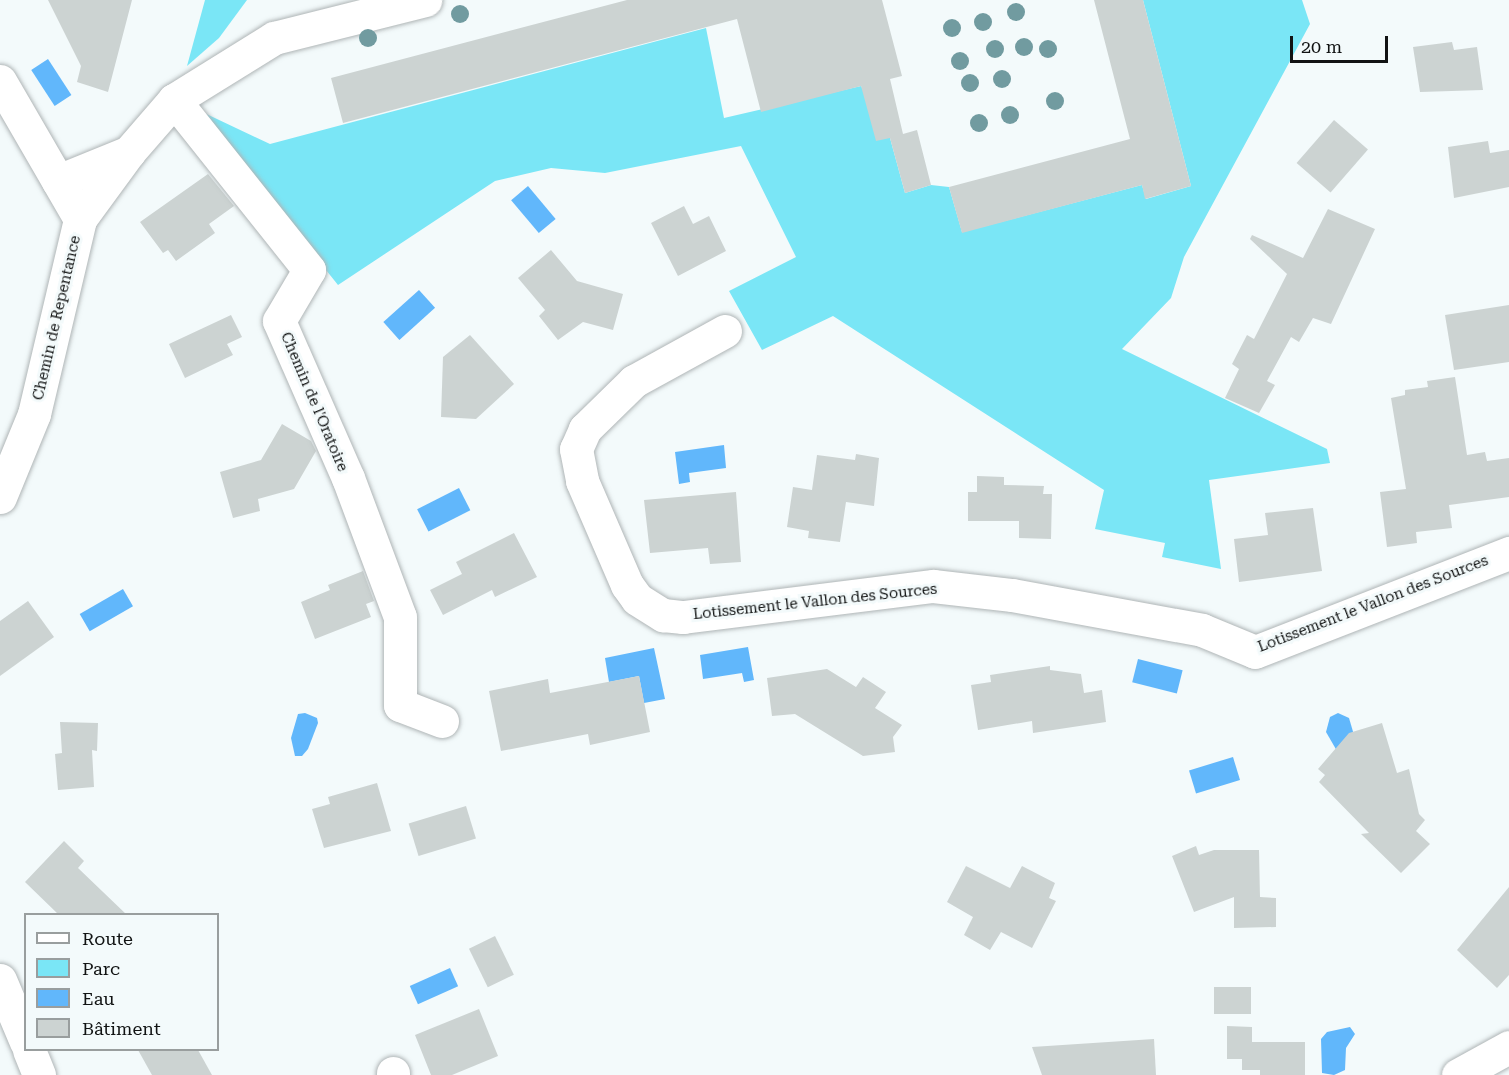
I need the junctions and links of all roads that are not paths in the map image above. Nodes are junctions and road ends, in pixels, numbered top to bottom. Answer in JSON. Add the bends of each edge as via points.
{"nodes":[{"id":1,"x":425,"y":0,"type":"edge"},
{"id":2,"x":0,"y":81,"type":"edge"},
{"id":3,"x":174,"y":100,"type":"junction"},
{"id":4,"x":129,"y":152,"type":"junction"},
{"id":5,"x":58,"y":182,"type":"junction"},
{"id":6,"x":80,"y":219,"type":"junction"},
{"id":7,"x":725,"y":331,"type":"dead end"},
{"id":8,"x":0,"y":496,"type":"edge"},
{"id":9,"x":1509,"y":554,"type":"edge"},
{"id":10,"x":442,"y":721,"type":"dead end"},
{"id":11,"x":0,"y":980,"type":"edge"},
{"id":12,"x":24,"y":1037,"type":"edge"},
{"id":13,"x":1509,"y":1047,"type":"edge"},
{"id":14,"x":29,"y":1051,"type":"edge"},
{"id":15,"x":39,"y":1075,"type":"edge"},
{"id":16,"x":1458,"y":1075,"type":"edge"}],
"edges":[{"from":1,"to":3,"type":"street","via":[[274,38]]},
{"from":2,"to":5,"type":"street","name":"Chemin de Repentance"},
{"from":3,"to":4,"type":"street"},
{"from":3,"to":10,"type":"street","name":"Chemin de l'Oratoire","via":[[309,270],[279,321],[348,478],[400,617],[400,705]]},
{"from":4,"to":5,"type":"street"},
{"from":4,"to":6,"type":"street"},
{"from":5,"to":6,"type":"street","name":"Chemin de Repentance"},
{"from":6,"to":8,"type":"street","name":"Chemin de Repentance","via":[[34,414]]},
{"from":7,"to":9,"type":"street","name":"Lotissement le Vallon des Sources","via":[[634,381],[585,429],[576,449],[582,480],[627,585],[637,599],[663,615],[682,617],[933,586],[1012,595],[1202,630],[1255,652]]},
{"from":11,"to":12,"type":"street"},
{"from":13,"to":16,"type":"street"},
{"from":14,"to":15,"type":"street"}]}
